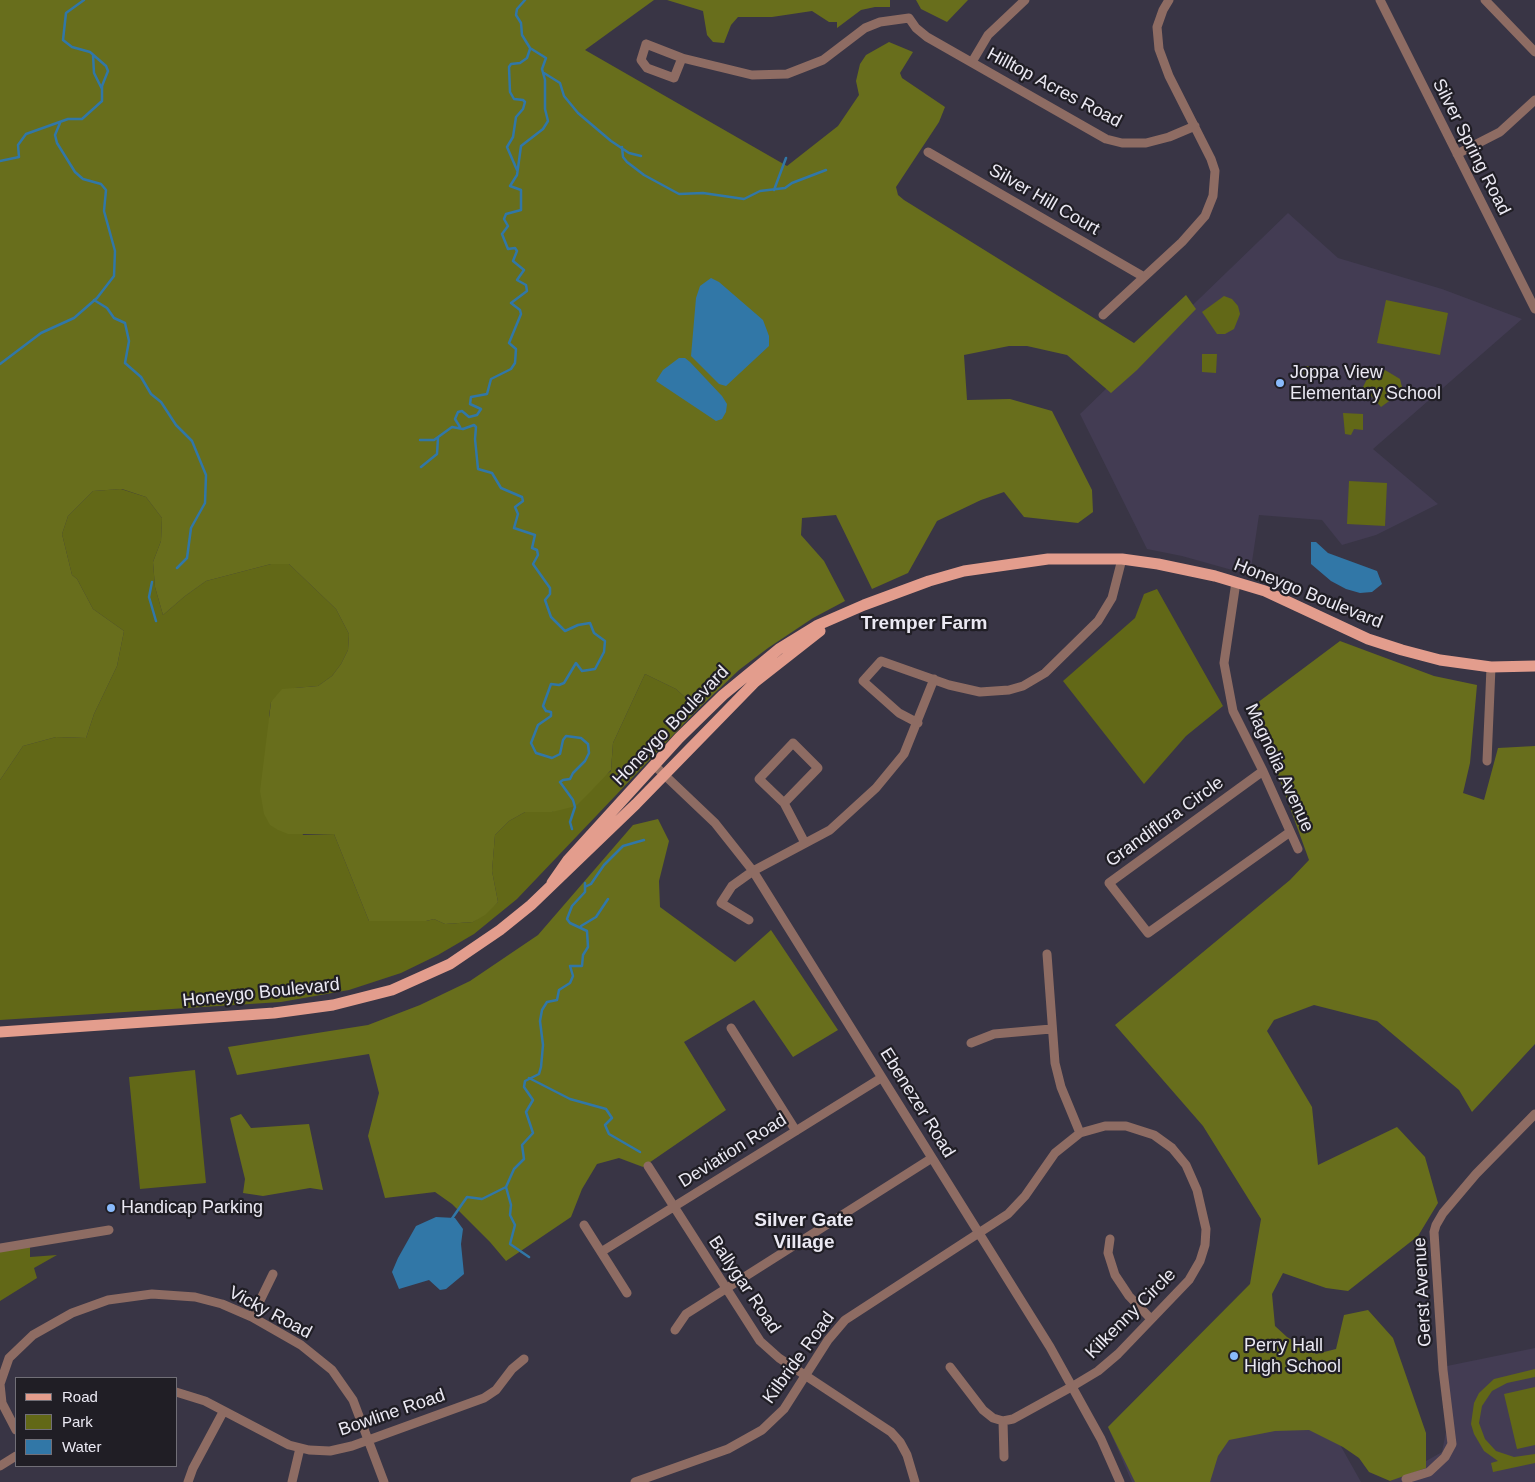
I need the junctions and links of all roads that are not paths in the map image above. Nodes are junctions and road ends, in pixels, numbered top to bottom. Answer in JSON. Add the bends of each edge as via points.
{"nodes":[{"id":1,"x":1024,"y":0,"type":"edge"},
{"id":2,"x":1169,"y":0,"type":"edge"},
{"id":3,"x":1380,"y":0,"type":"edge"},
{"id":4,"x":1485,"y":0,"type":"edge"},
{"id":5,"x":1535,"y":52,"type":"edge"},
{"id":6,"x":682,"y":58,"type":"junction"},
{"id":7,"x":972,"y":62,"type":"junction"},
{"id":8,"x":1535,"y":100,"type":"edge"},
{"id":9,"x":1195,"y":126,"type":"junction"},
{"id":10,"x":928,"y":152,"type":"dead end"},
{"id":11,"x":1457,"y":154,"type":"junction"},
{"id":12,"x":1144,"y":277,"type":"junction"},
{"id":13,"x":1535,"y":309,"type":"edge"},
{"id":14,"x":1103,"y":315,"type":"dead end"},
{"id":15,"x":1122,"y":559,"type":"junction"},
{"id":16,"x":1236,"y":582,"type":"junction"},
{"id":17,"x":837,"y":618,"type":"junction"},
{"id":18,"x":1535,"y":666,"type":"edge"},
{"id":19,"x":1491,"y":667,"type":"junction"},
{"id":20,"x":934,"y":679,"type":"junction"},
{"id":21,"x":918,"y":723,"type":"junction"},
{"id":22,"x":1487,"y":760,"type":"dead end"},
{"id":23,"x":654,"y":765,"type":"junction"},
{"id":24,"x":1263,"y":771,"type":"junction"},
{"id":25,"x":665,"y":774,"type":"junction"},
{"id":26,"x":784,"y":803,"type":"junction"},
{"id":27,"x":1290,"y":832,"type":"junction"},
{"id":28,"x":805,"y":843,"type":"junction"},
{"id":29,"x":1298,"y":849,"type":"dead end"},
{"id":30,"x":753,"y":871,"type":"junction"},
{"id":31,"x":552,"y":884,"type":"junction"},
{"id":32,"x":749,"y":920,"type":"dead end"},
{"id":33,"x":1047,"y":954,"type":"dead end"},
{"id":34,"x":731,"y":1028,"type":"dead end"},
{"id":35,"x":1051,"y":1029,"type":"junction"},
{"id":36,"x":0,"y":1032,"type":"edge"},
{"id":37,"x":971,"y":1043,"type":"dead end"},
{"id":38,"x":881,"y":1078,"type":"junction"},
{"id":39,"x":1535,"y":1114,"type":"edge"},
{"id":40,"x":796,"y":1131,"type":"junction"},
{"id":41,"x":1080,"y":1133,"type":"junction"},
{"id":42,"x":932,"y":1158,"type":"junction"},
{"id":43,"x":648,"y":1166,"type":"dead end"},
{"id":44,"x":674,"y":1207,"type":"junction"},
{"id":45,"x":584,"y":1225,"type":"dead end"},
{"id":46,"x":109,"y":1230,"type":"dead end"},
{"id":47,"x":980,"y":1234,"type":"junction"},
{"id":48,"x":1110,"y":1239,"type":"dead end"},
{"id":49,"x":0,"y":1248,"type":"edge"},
{"id":50,"x":602,"y":1252,"type":"junction"},
{"id":51,"x":273,"y":1274,"type":"dead end"},
{"id":52,"x":725,"y":1289,"type":"junction"},
{"id":53,"x":627,"y":1293,"type":"dead end"},
{"id":54,"x":252,"y":1317,"type":"junction"},
{"id":55,"x":1151,"y":1319,"type":"junction"},
{"id":56,"x":675,"y":1330,"type":"dead end"},
{"id":57,"x":524,"y":1360,"type":"dead end"},
{"id":58,"x":950,"y":1367,"type":"dead end"},
{"id":59,"x":806,"y":1375,"type":"junction"},
{"id":60,"x":1073,"y":1386,"type":"junction"},
{"id":61,"x":178,"y":1393,"type":"edge"},
{"id":62,"x":223,"y":1412,"type":"junction"},
{"id":63,"x":1003,"y":1421,"type":"junction"},
{"id":64,"x":15,"y":1428,"type":"edge"},
{"id":65,"x":369,"y":1440,"type":"junction"},
{"id":66,"x":300,"y":1448,"type":"junction"},
{"id":67,"x":15,"y":1457,"type":"edge"},
{"id":68,"x":1004,"y":1457,"type":"dead end"},
{"id":69,"x":0,"y":1466,"type":"edge"},
{"id":70,"x":1406,"y":1479,"type":"dead end"},
{"id":71,"x":188,"y":1482,"type":"edge"},
{"id":72,"x":292,"y":1482,"type":"edge"},
{"id":73,"x":384,"y":1482,"type":"edge"},
{"id":74,"x":635,"y":1482,"type":"edge"},
{"id":75,"x":915,"y":1482,"type":"edge"},
{"id":76,"x":1120,"y":1482,"type":"edge"}],
"edges":[{"from":1,"to":7,"type":"street","via":[[988,35]]},
{"from":2,"to":9,"type":"street","via":[[1162,10],[1158,27],[1158,49]]},
{"from":3,"to":11,"type":"street","name":"Silver Spring Road"},
{"from":4,"to":5,"type":"street"},
{"from":6,"to":6,"type":"street","via":[[646,44],[642,60],[646,68],[674,78]]},
{"from":6,"to":7,"type":"street","name":"Hilltop Acres Road","via":[[752,75],[787,74],[823,60],[865,28],[880,22],[910,18],[921,33]]},
{"from":7,"to":9,"type":"street","name":"Hilltop Acres Road","via":[[1096,134],[1114,141],[1140,143],[1158,140]]},
{"from":8,"to":11,"type":"street","via":[[1500,132]]},
{"from":9,"to":12,"type":"street","via":[[1215,171],[1210,206],[1182,242]]},
{"from":10,"to":12,"type":"street","name":"Silver Hill Court"},
{"from":11,"to":13,"type":"street","name":"Silver Spring Road"},
{"from":12,"to":14,"type":"street"},
{"from":15,"to":16,"type":"main road","name":"Honeygo Boulevard","via":[[1191,570]]},
{"from":15,"to":17,"type":"main road","name":"Honeygo Boulevard","via":[[1048,559],[964,571],[900,590]]},
{"from":15,"to":20,"type":"street","via":[[1106,609],[1046,673],[1023,686],[993,692],[968,690]]},
{"from":16,"to":19,"type":"main road","name":"Honeygo Boulevard","via":[[1265,591],[1368,639],[1440,660]]},
{"from":16,"to":24,"type":"street","name":"Magnolia Avenue","via":[[1224,663],[1233,711]]},
{"from":17,"to":23,"type":"main road","name":"Honeygo Boulevard","via":[[795,638],[743,676]]},
{"from":17,"to":25,"type":"main road","name":"Honeygo Boulevard","via":[[755,682]]},
{"from":18,"to":19,"type":"main road","name":"Honeygo Boulevard"},
{"from":19,"to":22,"type":"street"},
{"from":20,"to":21,"type":"street"},
{"from":20,"to":21,"type":"street","via":[[881,661],[863,681],[898,713]]},
{"from":21,"to":28,"type":"street","via":[[904,754],[889,775],[839,823]]},
{"from":23,"to":25,"type":"street","name":"Ebenezer Road"},
{"from":23,"to":31,"type":"main road","name":"Honeygo Boulevard","via":[[568,860]]},
{"from":24,"to":27,"type":"street","name":"Magnolia Avenue"},
{"from":24,"to":27,"type":"street","name":"Grandiflora Circle","via":[[1109,883],[1148,933]]},
{"from":25,"to":30,"type":"street","name":"Ebenezer Road","via":[[715,824]]},
{"from":25,"to":31,"type":"main road","name":"Honeygo Boulevard"},
{"from":26,"to":26,"type":"street","via":[[759,779],[793,743],[818,768]]},
{"from":26,"to":28,"type":"street"},
{"from":27,"to":29,"type":"street","name":"Magnolia Avenue"},
{"from":28,"to":30,"type":"street"},
{"from":30,"to":32,"type":"street","via":[[732,886],[721,903]]},
{"from":30,"to":38,"type":"street","name":"Ebenezer Road"},
{"from":31,"to":36,"type":"main road","name":"Honeygo Boulevard","via":[[515,918],[472,950],[422,977],[367,998],[274,1013]]},
{"from":33,"to":35,"type":"street"},
{"from":34,"to":40,"type":"street"},
{"from":35,"to":37,"type":"street","via":[[994,1034]]},
{"from":35,"to":41,"type":"street","via":[[1058,1075]]},
{"from":38,"to":40,"type":"street","name":"Deviation Road"},
{"from":38,"to":42,"type":"street","name":"Ebenezer Road"},
{"from":39,"to":70,"type":"street","name":"Gerst Avenue","via":[[1476,1174],[1442,1213],[1436,1225],[1434,1238],[1443,1370],[1452,1444],[1445,1457],[1429,1472]]},
{"from":40,"to":44,"type":"street","name":"Deviation Road"},
{"from":41,"to":47,"type":"street","name":"Kilkenny Circle","via":[[1056,1153],[1015,1208]]},
{"from":41,"to":55,"type":"street","name":"Kilkenny Circle","via":[[1116,1126],[1139,1129],[1164,1141],[1192,1176],[1206,1229],[1205,1245],[1189,1280]]},
{"from":42,"to":47,"type":"street","name":"Ebenezer Road"},
{"from":42,"to":52,"type":"street"},
{"from":43,"to":44,"type":"street","name":"Ballygar Road"},
{"from":44,"to":50,"type":"street","name":"Deviation Road"},
{"from":44,"to":52,"type":"street","name":"Ballygar Road"},
{"from":45,"to":50,"type":"street"},
{"from":46,"to":49,"type":"street"},
{"from":47,"to":59,"type":"street","name":"Kilbride Road","via":[[854,1312],[836,1329]]},
{"from":47,"to":60,"type":"street","name":"Ebenezer Road"},
{"from":48,"to":55,"type":"street","via":[[1108,1253],[1116,1275],[1129,1296]]},
{"from":50,"to":53,"type":"street"},
{"from":51,"to":54,"type":"street"},
{"from":52,"to":56,"type":"street","via":[[686,1314]]},
{"from":52,"to":59,"type":"street","name":"Ballygar Road","via":[[760,1342]]},
{"from":54,"to":64,"type":"street","name":"Vicky Road","via":[[210,1300],[166,1294],[117,1299],[72,1313],[28,1339],[15,1350],[5,1366],[0,1384],[1,1398]]},
{"from":54,"to":65,"type":"street","name":"Vicky Road","via":[[301,1345],[332,1370],[348,1390]]},
{"from":55,"to":60,"type":"street","name":"Kilkenny Circle","via":[[1107,1363]]},
{"from":57,"to":65,"type":"street","name":"Bowline Road","via":[[484,1398]]},
{"from":58,"to":63,"type":"street","via":[[983,1410]]},
{"from":59,"to":74,"type":"street","name":"Kilbride Road","via":[[784,1409],[752,1438]]},
{"from":59,"to":75,"type":"street","name":"Ballygar Road","via":[[891,1432],[907,1455]]},
{"from":60,"to":63,"type":"street","name":"Kilkenny Circle"},
{"from":60,"to":76,"type":"street","name":"Ebenezer Road"},
{"from":61,"to":62,"type":"street","name":"Bowline Road","via":[[205,1401]]},
{"from":62,"to":66,"type":"street","name":"Bowline Road","via":[[279,1441]]},
{"from":62,"to":71,"type":"street"},
{"from":63,"to":68,"type":"street"},
{"from":65,"to":66,"type":"street","name":"Bowline Road","via":[[330,1451]]},
{"from":65,"to":73,"type":"street","name":"Vicky Road"},
{"from":66,"to":72,"type":"street"},
{"from":67,"to":69,"type":"street"}]}
